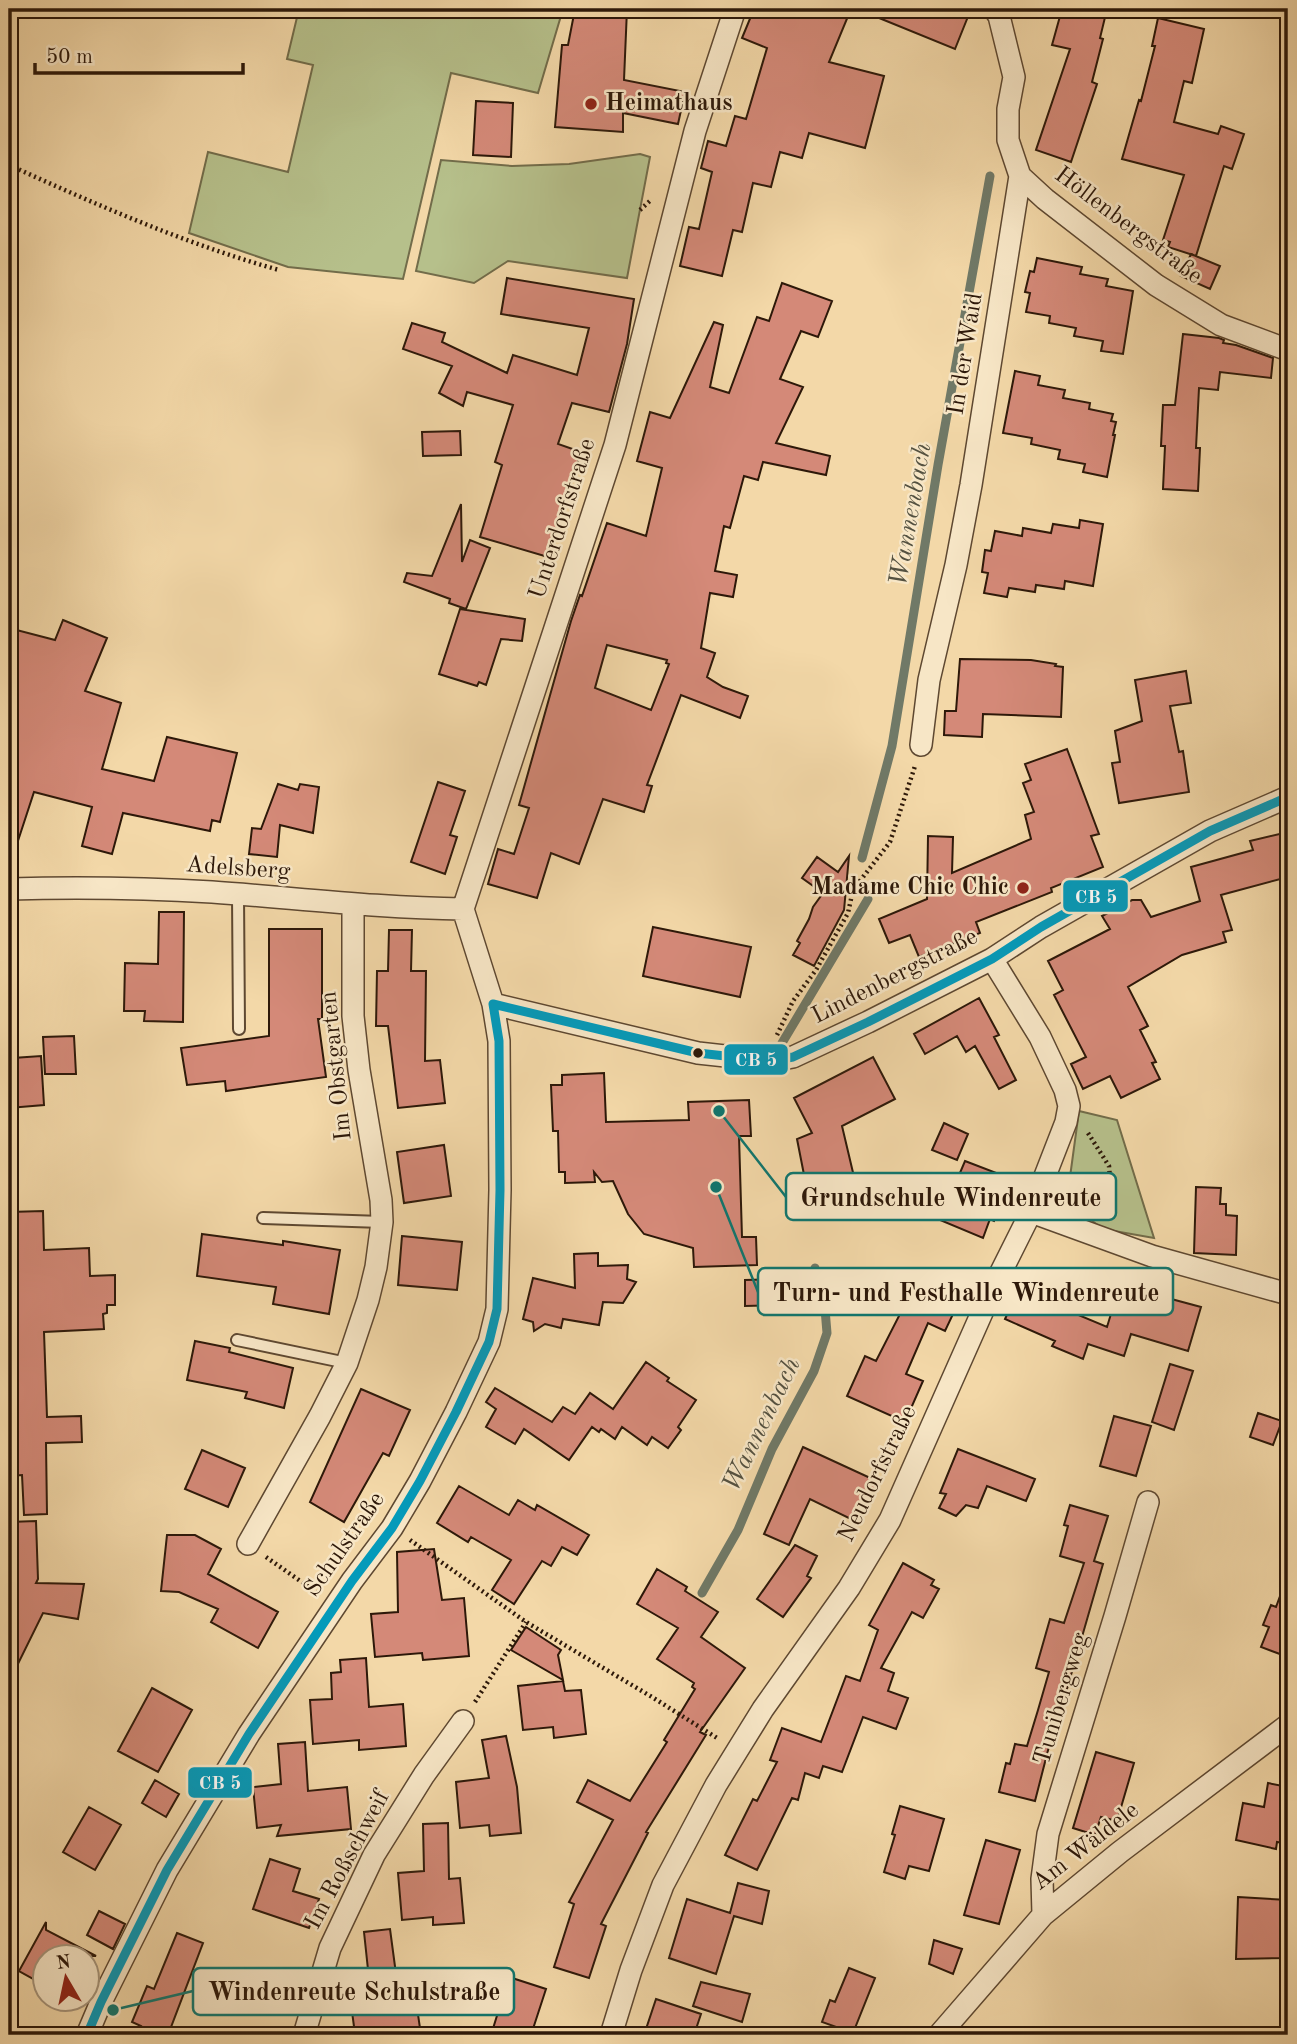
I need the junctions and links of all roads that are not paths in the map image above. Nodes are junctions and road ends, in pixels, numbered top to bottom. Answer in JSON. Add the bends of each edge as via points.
{"nodes":[{"id":1,"x":735,"y":9,"type":"edge"},
{"id":2,"x":994,"y":9,"type":"edge"},
{"id":3,"x":1020,"y":176,"type":"junction"},
{"id":4,"x":1288,"y":350,"type":"edge"},
{"id":5,"x":921,"y":745,"type":"road end"},
{"id":6,"x":1288,"y":797,"type":"edge"},
{"id":7,"x":9,"y":889,"type":"edge"},
{"id":8,"x":238,"y":895,"type":"junction"},
{"id":9,"x":353,"y":904,"type":"junction"},
{"id":10,"x":463,"y":909,"type":"junction"},
{"id":11,"x":992,"y":959,"type":"junction"},
{"id":12,"x":493,"y":1004,"type":"junction"},
{"id":13,"x":239,"y":1029,"type":"dead end"},
{"id":14,"x":1031,"y":1212,"type":"junction"},
{"id":15,"x":263,"y":1218,"type":"dead end"},
{"id":16,"x":382,"y":1222,"type":"junction"},
{"id":17,"x":1288,"y":1294,"type":"edge"},
{"id":18,"x":237,"y":1340,"type":"dead end"},
{"id":19,"x":347,"y":1363,"type":"junction"},
{"id":20,"x":1148,"y":1502,"type":"dead end"},
{"id":21,"x":248,"y":1544,"type":"road end"},
{"id":22,"x":463,"y":1721,"type":"road end"},
{"id":23,"x":1288,"y":1725,"type":"edge"},
{"id":24,"x":1043,"y":1915,"type":"junction"},
{"id":25,"x":87,"y":2035,"type":"edge"},
{"id":26,"x":304,"y":2035,"type":"edge"},
{"id":27,"x":611,"y":2035,"type":"edge"},
{"id":28,"x":939,"y":2035,"type":"edge"}],
"edges":[{"from":1,"to":10,"type":"street","name":"Unterdorfstraße","via":[[695,131],[615,444]]},
{"from":2,"to":3,"type":"street","name":"Höllenbergstraße","via":[[1014,77],[1008,140]]},
{"from":3,"to":4,"type":"street","name":"Höllenbergstraße","via":[[1156,285],[1221,325]]},
{"from":3,"to":5,"type":"street","name":"In der Waid","via":[[971,485],[929,680]]},
{"from":6,"to":11,"type":"street","name":"Lindenbergstraße","via":[[1210,831]]},
{"from":7,"to":8,"type":"street","name":"Adelsberg","via":[[84,887]]},
{"from":8,"to":9,"type":"street","name":"Adelsberg"},
{"from":8,"to":13,"type":"lane"},
{"from":9,"to":10,"type":"street","name":"Adelsberg"},
{"from":9,"to":16,"type":"street","name":"Im Obstgarten","via":[[354,1016]]},
{"from":10,"to":12,"type":"street"},
{"from":11,"to":12,"type":"street","name":"Lindenbergstraße","via":[[793,1057],[771,1060],[685,1050]]},
{"from":11,"to":14,"type":"street","name":"Neudorfstraße","via":[[1040,1037],[1069,1105]]},
{"from":12,"to":25,"type":"street","name":"Schulstraße","via":[[499,1041],[500,1190],[497,1309],[489,1342],[392,1528],[249,1734],[167,1870]]},
{"from":14,"to":17,"type":"street","via":[[1152,1256]]},
{"from":14,"to":27,"type":"street","name":"Neudorfstraße","via":[[891,1520],[737,1751],[663,1885]]},
{"from":15,"to":16,"type":"lane"},
{"from":16,"to":19,"type":"street","name":"Im Obstgarten","via":[[368,1300]]},
{"from":18,"to":19,"type":"lane"},
{"from":19,"to":21,"type":"street","name":"Im Obstgarten"},
{"from":20,"to":24,"type":"street","name":"Tunibergweg","via":[[1048,1834]]},
{"from":22,"to":26,"type":"street","name":"Im Roßschweif","via":[[374,1855],[330,1948]]},
{"from":23,"to":24,"type":"street","name":"Am Wäldele"},
{"from":24,"to":28,"type":"street","name":"Am Wäldele"}]}
